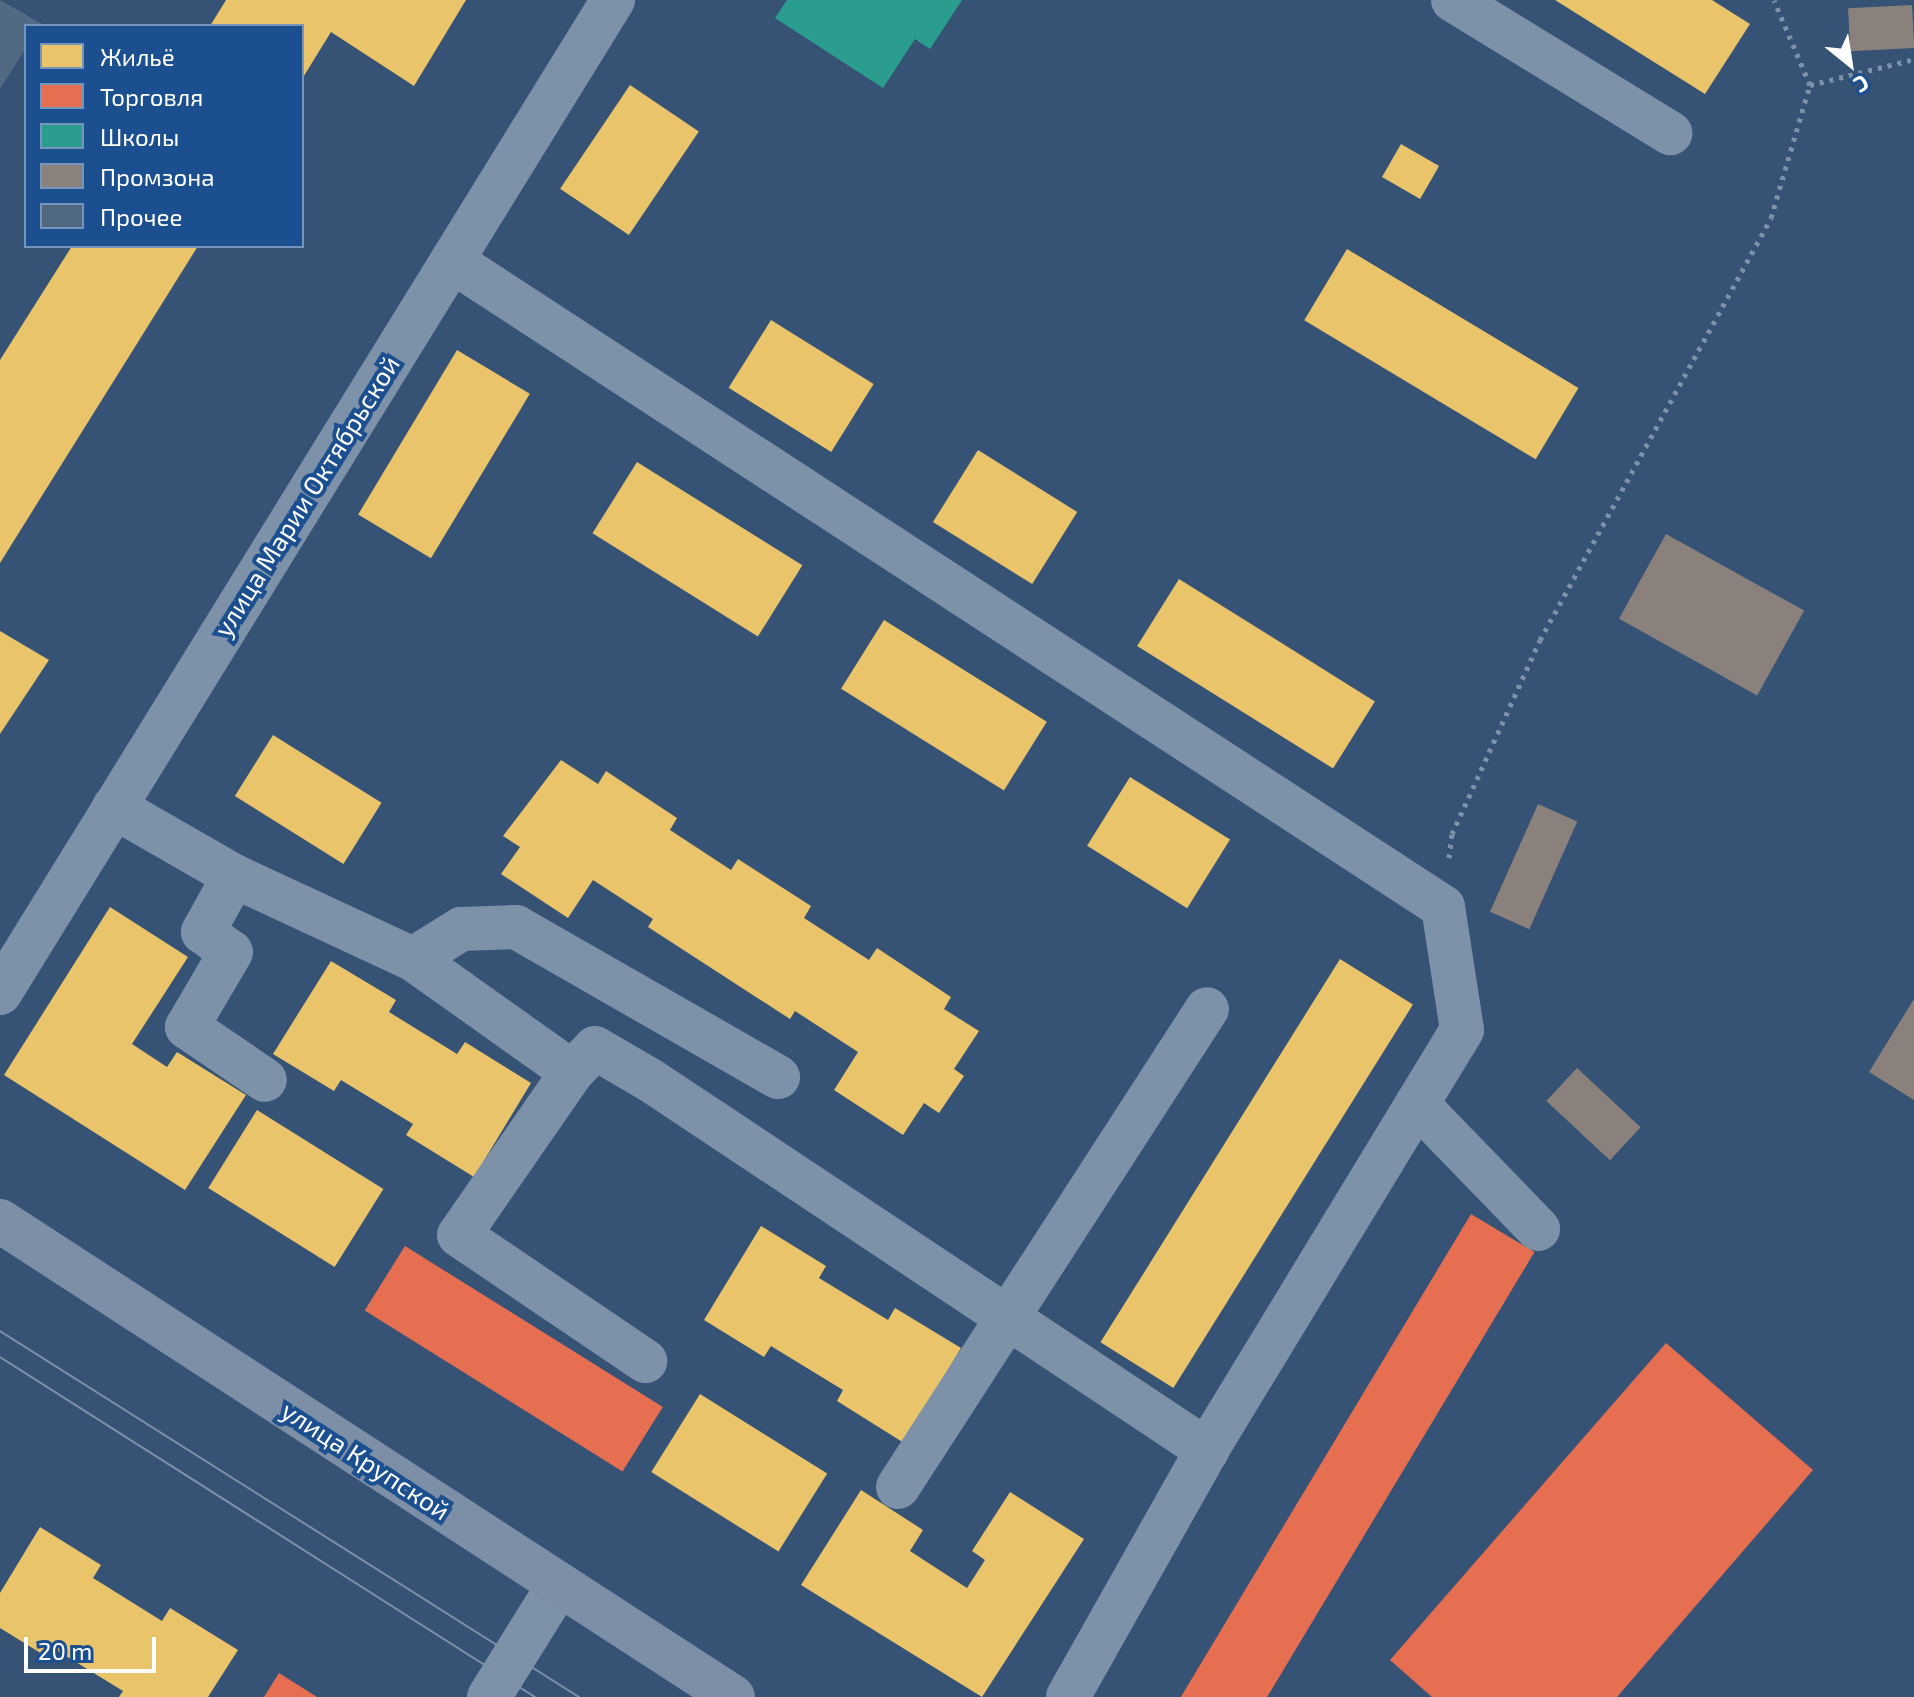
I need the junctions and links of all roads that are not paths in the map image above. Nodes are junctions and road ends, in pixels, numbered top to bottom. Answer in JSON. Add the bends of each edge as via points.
{"nodes":[{"id":1,"x":613,"y":0,"type":"edge"},
{"id":2,"x":1453,"y":0,"type":"edge"},
{"id":3,"x":1670,"y":133,"type":"dead end"},
{"id":4,"x":452,"y":261,"type":"junction"},
{"id":5,"x":114,"y":807,"type":"junction"},
{"id":6,"x":234,"y":876,"type":"junction"},
{"id":7,"x":413,"y":959,"type":"junction"},
{"id":8,"x":0,"y":993,"type":"edge"},
{"id":9,"x":1207,"y":1009,"type":"dead end"},
{"id":10,"x":572,"y":1072,"type":"junction"},
{"id":11,"x":778,"y":1077,"type":"dead end"},
{"id":12,"x":265,"y":1080,"type":"dead end"},
{"id":13,"x":1417,"y":1104,"type":"junction"},
{"id":14,"x":0,"y":1221,"type":"edge"},
{"id":15,"x":1538,"y":1229,"type":"dead end"},
{"id":16,"x":1006,"y":1321,"type":"junction"},
{"id":17,"x":645,"y":1361,"type":"dead end"},
{"id":18,"x":1207,"y":1450,"type":"junction"},
{"id":19,"x":898,"y":1487,"type":"dead end"},
{"id":20,"x":558,"y":1586,"type":"junction"},
{"id":21,"x":489,"y":1697,"type":"edge"},
{"id":22,"x":733,"y":1697,"type":"edge"},
{"id":23,"x":1068,"y":1697,"type":"edge"}],
"edges":[{"from":1,"to":4,"type":"street","name":"улица Марии Октябрьской"},
{"from":2,"to":3,"type":"street"},
{"from":4,"to":5,"type":"street","name":"улица Марии Октябрьской"},
{"from":4,"to":13,"type":"street","via":[[1443,907],[1462,1030]]},
{"from":5,"to":6,"type":"street"},
{"from":5,"to":8,"type":"street","name":"улица Марии Октябрьской"},
{"from":6,"to":7,"type":"street"},
{"from":6,"to":12,"type":"street","via":[[203,932],[231,952],[187,1027]]},
{"from":7,"to":10,"type":"street"},
{"from":7,"to":11,"type":"street","via":[[461,929],[516,927]]},
{"from":9,"to":16,"type":"street"},
{"from":10,"to":16,"type":"street","via":[[595,1048]]},
{"from":10,"to":17,"type":"street","via":[[459,1235]]},
{"from":13,"to":15,"type":"street"},
{"from":13,"to":18,"type":"street"},
{"from":14,"to":20,"type":"main road","name":"улица Крупской"},
{"from":16,"to":18,"type":"street"},
{"from":16,"to":19,"type":"street"},
{"from":18,"to":23,"type":"street"},
{"from":20,"to":21,"type":"street"},
{"from":20,"to":22,"type":"main road","name":"улица Крупской"}]}
